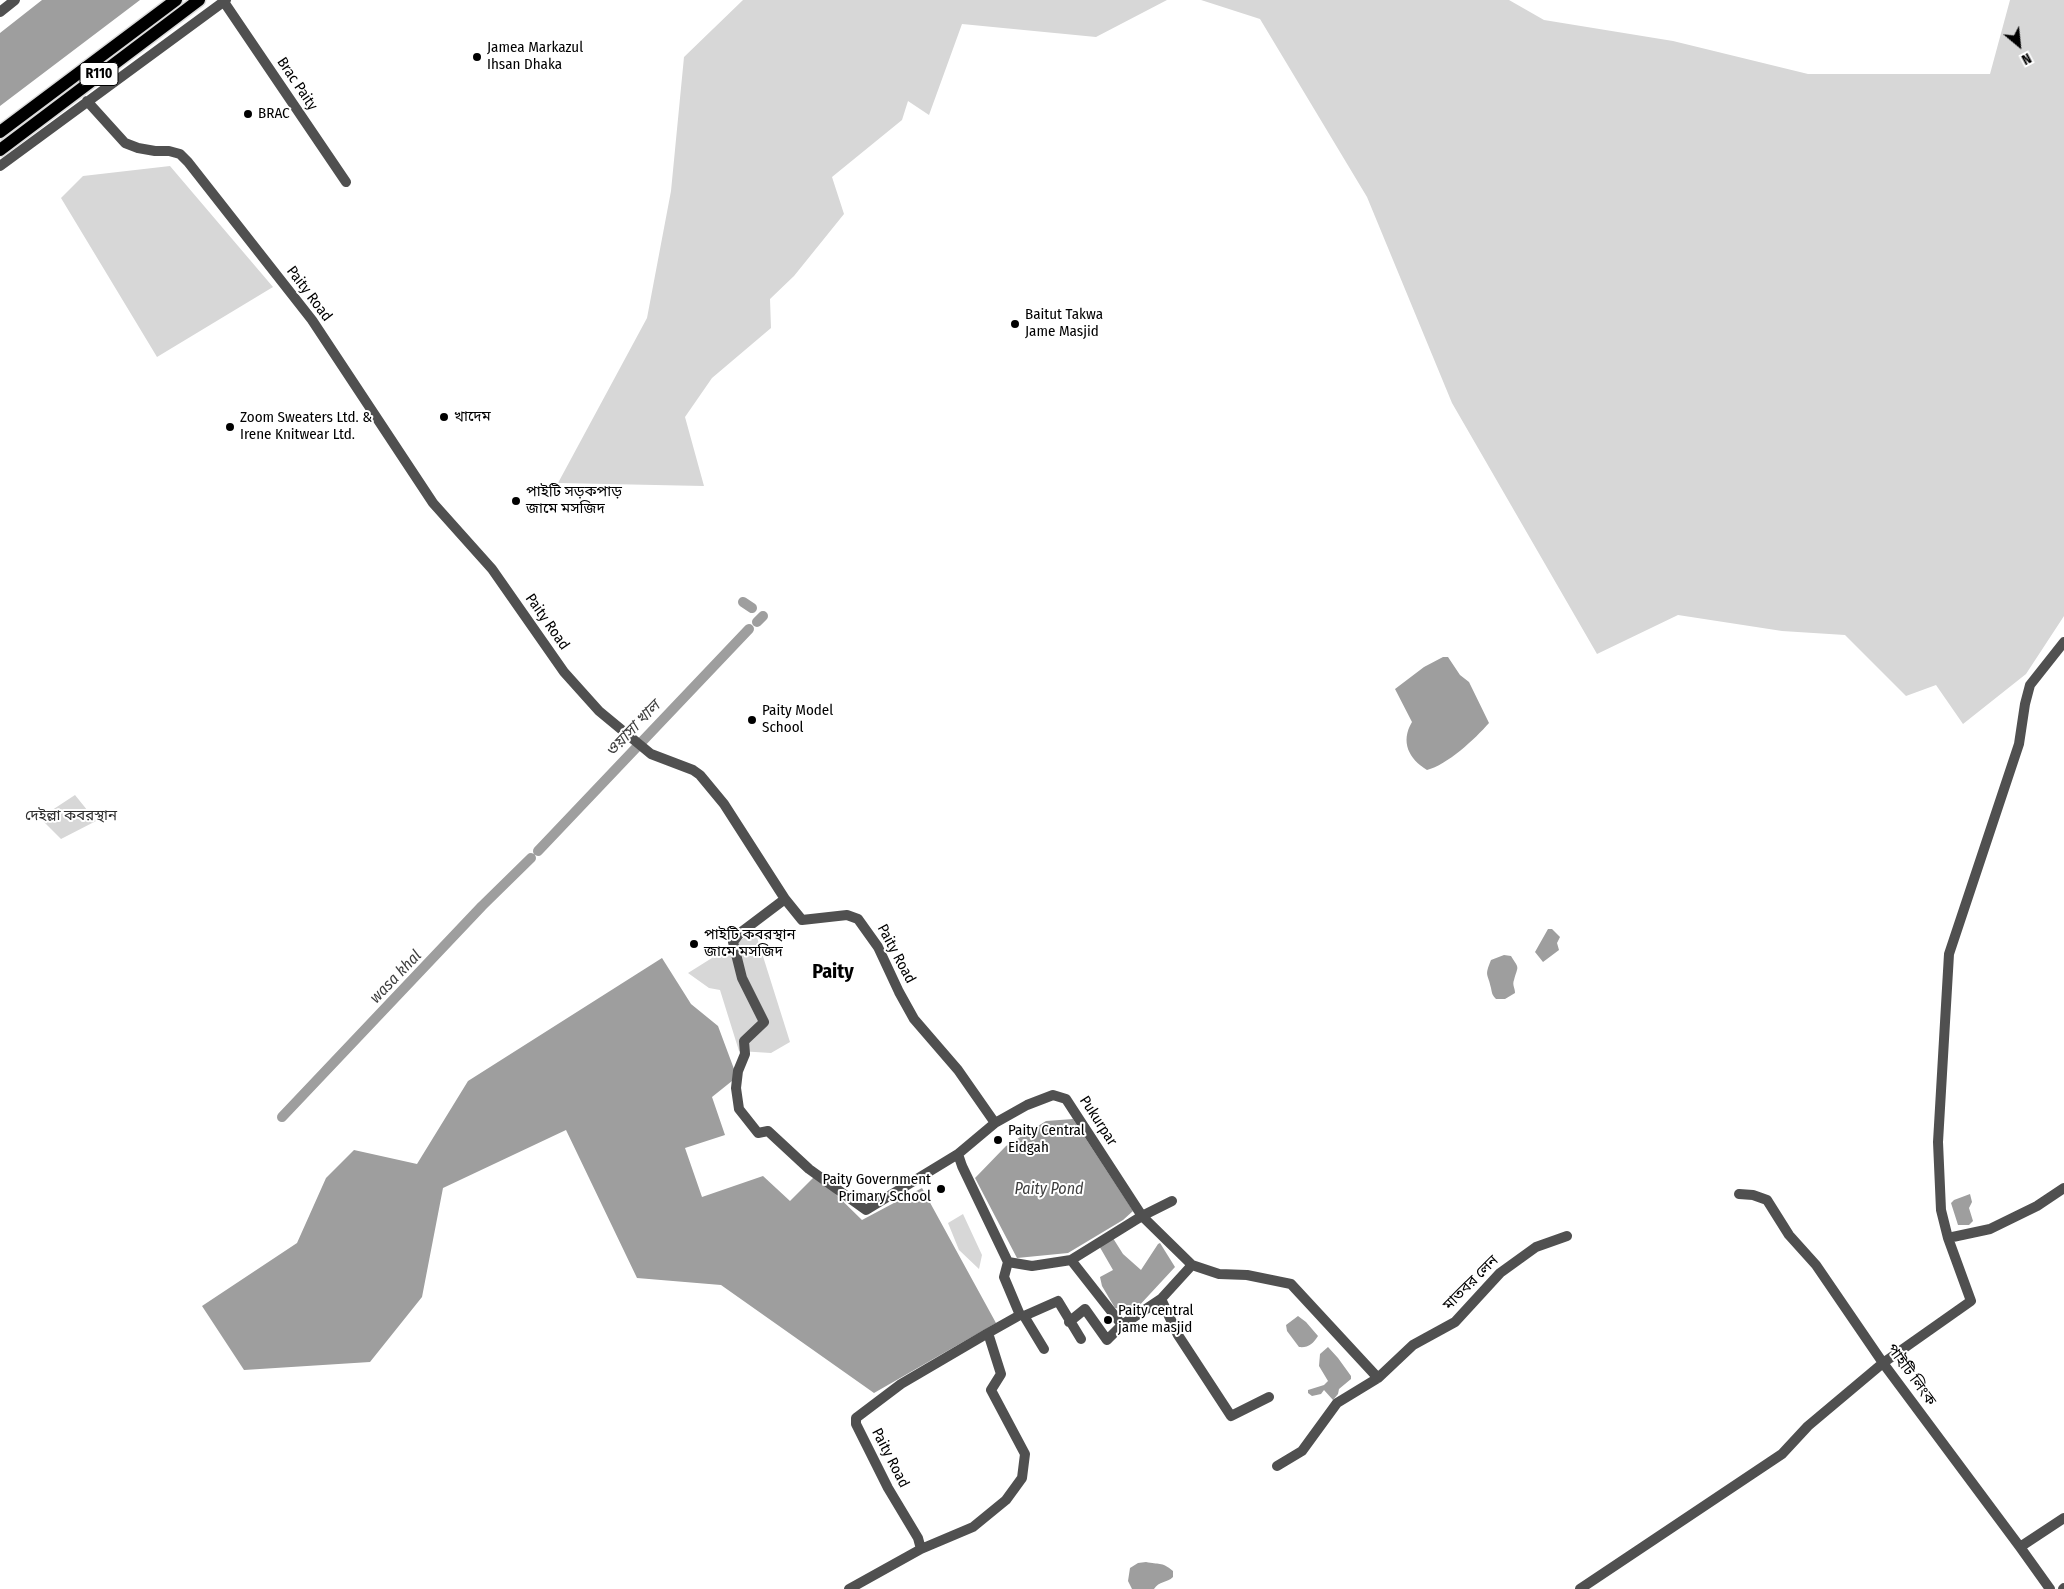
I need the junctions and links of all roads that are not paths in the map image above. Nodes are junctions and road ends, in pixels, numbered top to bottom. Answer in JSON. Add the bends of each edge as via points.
{"nodes":[{"id":1,"x":15,"y":0,"type":"edge"},
{"id":2,"x":176,"y":0,"type":"edge"},
{"id":3,"x":199,"y":0,"type":"edge"},
{"id":4,"x":225,"y":1,"type":"edge"},
{"id":5,"x":0,"y":12,"type":"edge"},
{"id":6,"x":87,"y":101,"type":"junction"},
{"id":7,"x":0,"y":132,"type":"edge"},
{"id":8,"x":0,"y":150,"type":"edge"},
{"id":9,"x":0,"y":166,"type":"edge"},
{"id":10,"x":346,"y":182,"type":"dead end"},
{"id":11,"x":2064,"y":642,"type":"edge"},
{"id":12,"x":785,"y":899,"type":"junction"},
{"id":13,"x":996,"y":1123,"type":"junction"},
{"id":14,"x":958,"y":1154,"type":"junction"},
{"id":15,"x":2064,"y":1188,"type":"edge"},
{"id":16,"x":1739,"y":1194,"type":"dead end"},
{"id":17,"x":1172,"y":1201,"type":"dead end"},
{"id":18,"x":1142,"y":1216,"type":"junction"},
{"id":19,"x":1567,"y":1236,"type":"dead end"},
{"id":20,"x":1948,"y":1238,"type":"junction"},
{"id":21,"x":1071,"y":1260,"type":"junction"},
{"id":22,"x":1008,"y":1262,"type":"junction"},
{"id":23,"x":1192,"y":1265,"type":"junction"},
{"id":24,"x":1162,"y":1299,"type":"junction"},
{"id":25,"x":1022,"y":1316,"type":"junction"},
{"id":26,"x":1069,"y":1322,"type":"junction"},
{"id":27,"x":1122,"y":1325,"type":"junction"},
{"id":28,"x":988,"y":1333,"type":"junction"},
{"id":29,"x":1081,"y":1339,"type":"dead end"},
{"id":30,"x":1044,"y":1349,"type":"dead end"},
{"id":31,"x":1883,"y":1363,"type":"junction"},
{"id":32,"x":1378,"y":1378,"type":"junction"},
{"id":33,"x":1269,"y":1397,"type":"dead end"},
{"id":34,"x":1277,"y":1466,"type":"dead end"},
{"id":35,"x":2064,"y":1518,"type":"edge"},
{"id":36,"x":2020,"y":1546,"type":"junction"},
{"id":37,"x":921,"y":1549,"type":"junction"},
{"id":38,"x":849,"y":1589,"type":"edge"},
{"id":39,"x":1580,"y":1589,"type":"edge"},
{"id":40,"x":2050,"y":1589,"type":"edge"}],
"edges":[{"from":1,"to":5,"type":"street"},
{"from":2,"to":7,"type":"main road","number":"R110"},
{"from":3,"to":8,"type":"main road","number":"R110"},
{"from":4,"to":6,"type":"street"},
{"from":4,"to":10,"type":"street","name":"Brac Paity"},
{"from":6,"to":9,"type":"street"},
{"from":6,"to":12,"type":"street","name":"Paity Road","via":[[125,143],[180,154],[188,162],[312,320],[433,503],[492,569],[564,672],[599,711],[651,754],[700,775],[724,804]]},
{"from":11,"to":20,"type":"street","via":[[2030,685],[2019,744],[1949,954],[1938,1142],[1941,1210]]},
{"from":12,"to":13,"type":"street","name":"Paity Road","via":[[802,920],[846,915],[858,919],[878,947],[914,1020],[958,1070]]},
{"from":12,"to":14,"type":"street","name":"Pukurpar","via":[[733,942],[742,978],[764,1022],[744,1041],[745,1054],[736,1088],[739,1109],[758,1133],[768,1131],[809,1169],[866,1210]]},
{"from":13,"to":14,"type":"street","name":"Pukurpar"},
{"from":13,"to":18,"type":"street","name":"Pukurpar","via":[[1027,1105],[1054,1095],[1066,1099]]},
{"from":14,"to":22,"type":"street"},
{"from":15,"to":20,"type":"street","via":[[2037,1206],[1990,1228]]},
{"from":16,"to":31,"type":"street","name":"পাইটি লিংক","via":[[1767,1200],[1788,1235],[1816,1265]]},
{"from":17,"to":18,"type":"street"},
{"from":18,"to":21,"type":"street"},
{"from":18,"to":23,"type":"street","name":"Pukurpar"},
{"from":19,"to":32,"type":"street","name":"মাতবর লেন","via":[[1536,1247],[1500,1273],[1455,1322],[1413,1345]]},
{"from":20,"to":31,"type":"street","via":[[1971,1301]]},
{"from":21,"to":22,"type":"street","via":[[1032,1266]]},
{"from":21,"to":27,"type":"street"},
{"from":22,"to":25,"type":"street","via":[[1004,1277]]},
{"from":23,"to":24,"type":"street"},
{"from":23,"to":32,"type":"street","via":[[1220,1274],[1247,1275],[1291,1284]]},
{"from":24,"to":27,"type":"street"},
{"from":24,"to":33,"type":"street","via":[[1178,1335],[1231,1416]]},
{"from":25,"to":26,"type":"street","via":[[1058,1301]]},
{"from":25,"to":28,"type":"street"},
{"from":25,"to":30,"type":"street"},
{"from":26,"to":27,"type":"street","via":[[1085,1309],[1107,1340]]},
{"from":26,"to":29,"type":"street"},
{"from":28,"to":37,"type":"street","via":[[1002,1374],[990,1390],[1025,1454],[1022,1478],[1006,1500],[973,1527]]},
{"from":28,"to":37,"type":"street","name":"Paity Road","via":[[901,1384],[856,1418],[856,1424]]},
{"from":31,"to":36,"type":"street","name":"পাইটি লিংক"},
{"from":31,"to":39,"type":"street","via":[[1808,1426],[1782,1454]]},
{"from":32,"to":34,"type":"street","name":"মাতবর লেন","via":[[1337,1403],[1302,1451]]},
{"from":35,"to":36,"type":"street"},
{"from":36,"to":40,"type":"street","name":"পাইটি লিংক"},
{"from":37,"to":38,"type":"street"}]}
